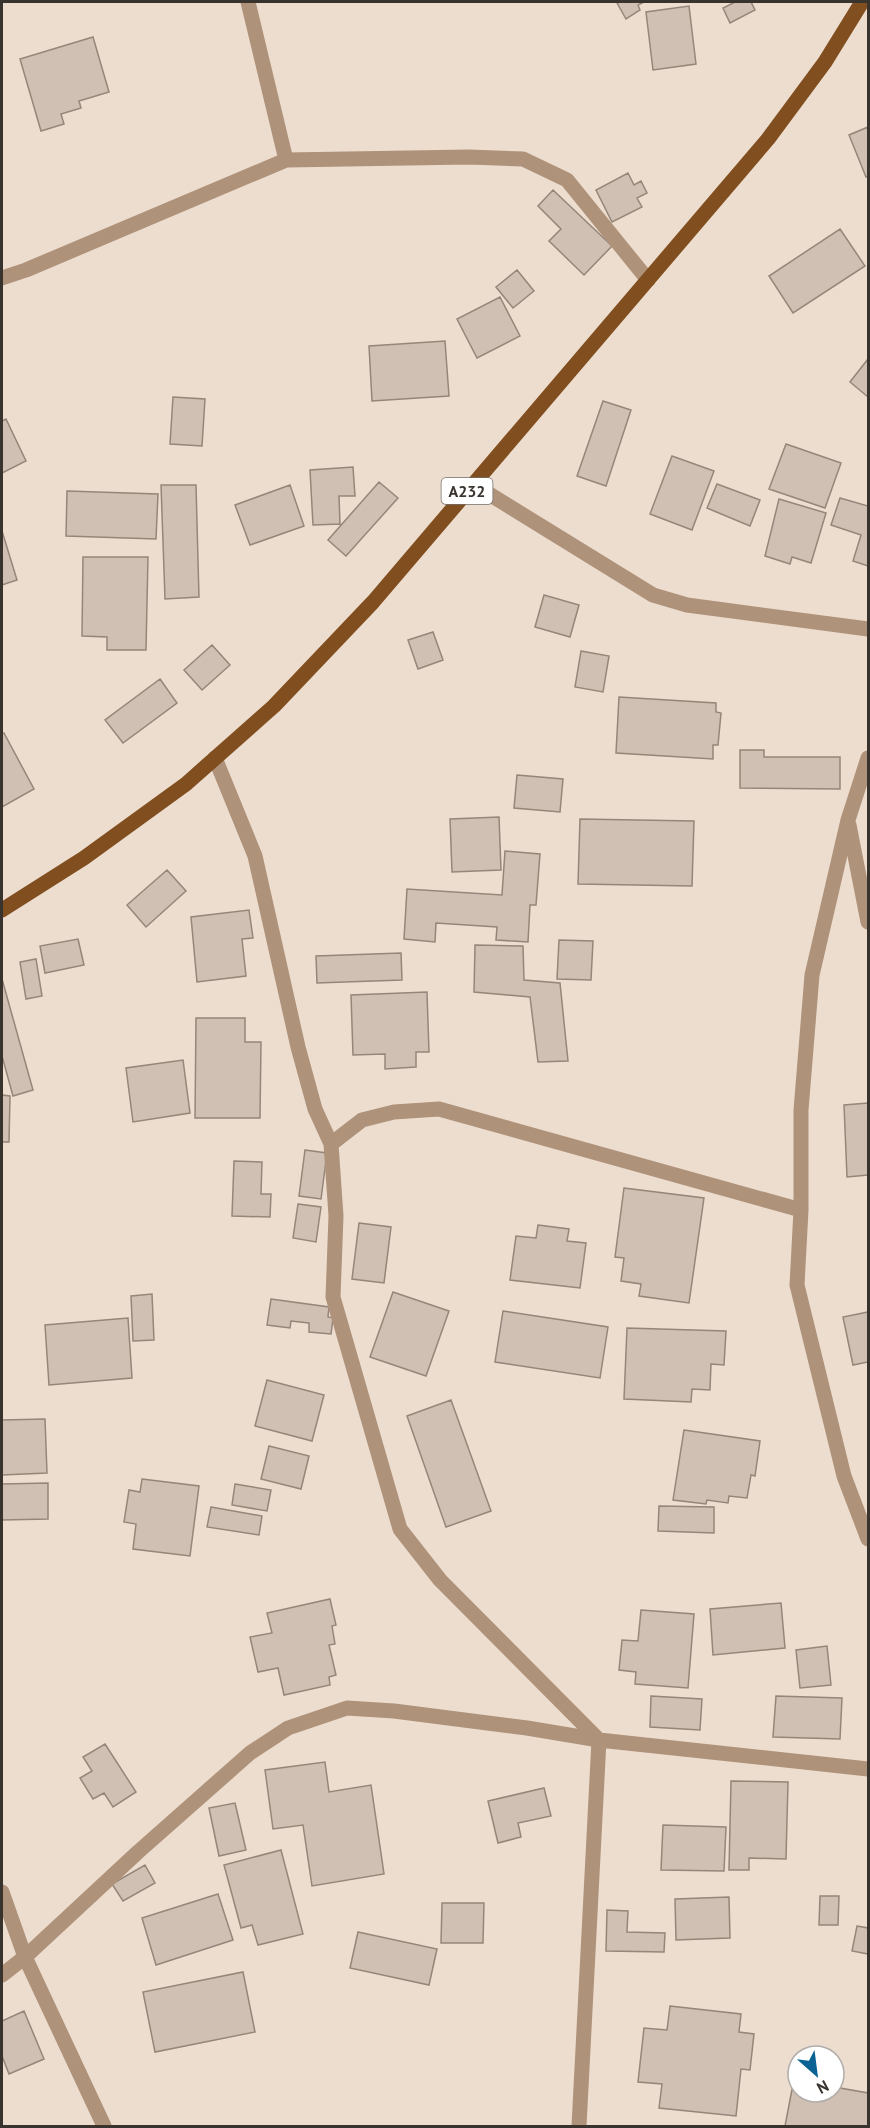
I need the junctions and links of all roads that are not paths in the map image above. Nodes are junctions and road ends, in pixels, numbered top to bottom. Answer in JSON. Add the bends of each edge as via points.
{"nodes":[{"id":1,"x":248,"y":2,"type":"edge"},
{"id":2,"x":862,"y":2,"type":"edge"},
{"id":3,"x":286,"y":160,"type":"junction"},
{"id":4,"x":2,"y":278,"type":"edge"},
{"id":5,"x":648,"y":280,"type":"junction"},
{"id":6,"x":473,"y":484,"type":"junction"},
{"id":7,"x":868,"y":628,"type":"edge"},
{"id":8,"x":215,"y":758,"type":"junction"},
{"id":9,"x":868,"y":758,"type":"edge"},
{"id":10,"x":848,"y":820,"type":"junction"},
{"id":11,"x":2,"y":910,"type":"edge"},
{"id":12,"x":868,"y":922,"type":"edge"},
{"id":13,"x":331,"y":1144,"type":"junction"},
{"id":14,"x":801,"y":1210,"type":"junction"},
{"id":15,"x":868,"y":1539,"type":"edge"},
{"id":16,"x":599,"y":1740,"type":"junction"},
{"id":17,"x":868,"y":1769,"type":"edge"},
{"id":18,"x":2,"y":1892,"type":"edge"},
{"id":19,"x":25,"y":1957,"type":"junction"},
{"id":20,"x":2,"y":1974,"type":"edge"},
{"id":21,"x":104,"y":2127,"type":"edge"},
{"id":22,"x":579,"y":2127,"type":"edge"}],
"edges":[{"from":1,"to":3,"type":"street"},
{"from":2,"to":5,"type":"main road","number":"A232","via":[[825,62],[768,139]]},
{"from":3,"to":4,"type":"street"},
{"from":3,"to":5,"type":"street","via":[[523,159],[567,180]]},
{"from":5,"to":6,"type":"main road","number":"A232"},
{"from":6,"to":7,"type":"street","via":[[653,595],[687,605]]},
{"from":6,"to":8,"type":"main road","number":"A232","via":[[373,602],[274,706]]},
{"from":8,"to":11,"type":"main road","number":"A232","via":[[186,784],[84,858]]},
{"from":8,"to":13,"type":"street","via":[[255,856],[301,1058],[315,1109]]},
{"from":9,"to":10,"type":"street"},
{"from":10,"to":12,"type":"street"},
{"from":10,"to":14,"type":"street","via":[[812,975],[801,1110]]},
{"from":13,"to":14,"type":"street","via":[[362,1120],[439,1108]]},
{"from":13,"to":16,"type":"street","via":[[336,1216],[333,1297],[400,1529],[440,1580]]},
{"from":14,"to":15,"type":"street","via":[[797,1285],[844,1476]]},
{"from":16,"to":17,"type":"street"},
{"from":16,"to":19,"type":"street","via":[[347,1708],[288,1728],[250,1753]]},
{"from":16,"to":22,"type":"street"},
{"from":18,"to":19,"type":"street"},
{"from":19,"to":20,"type":"street"},
{"from":19,"to":21,"type":"street"}]}
